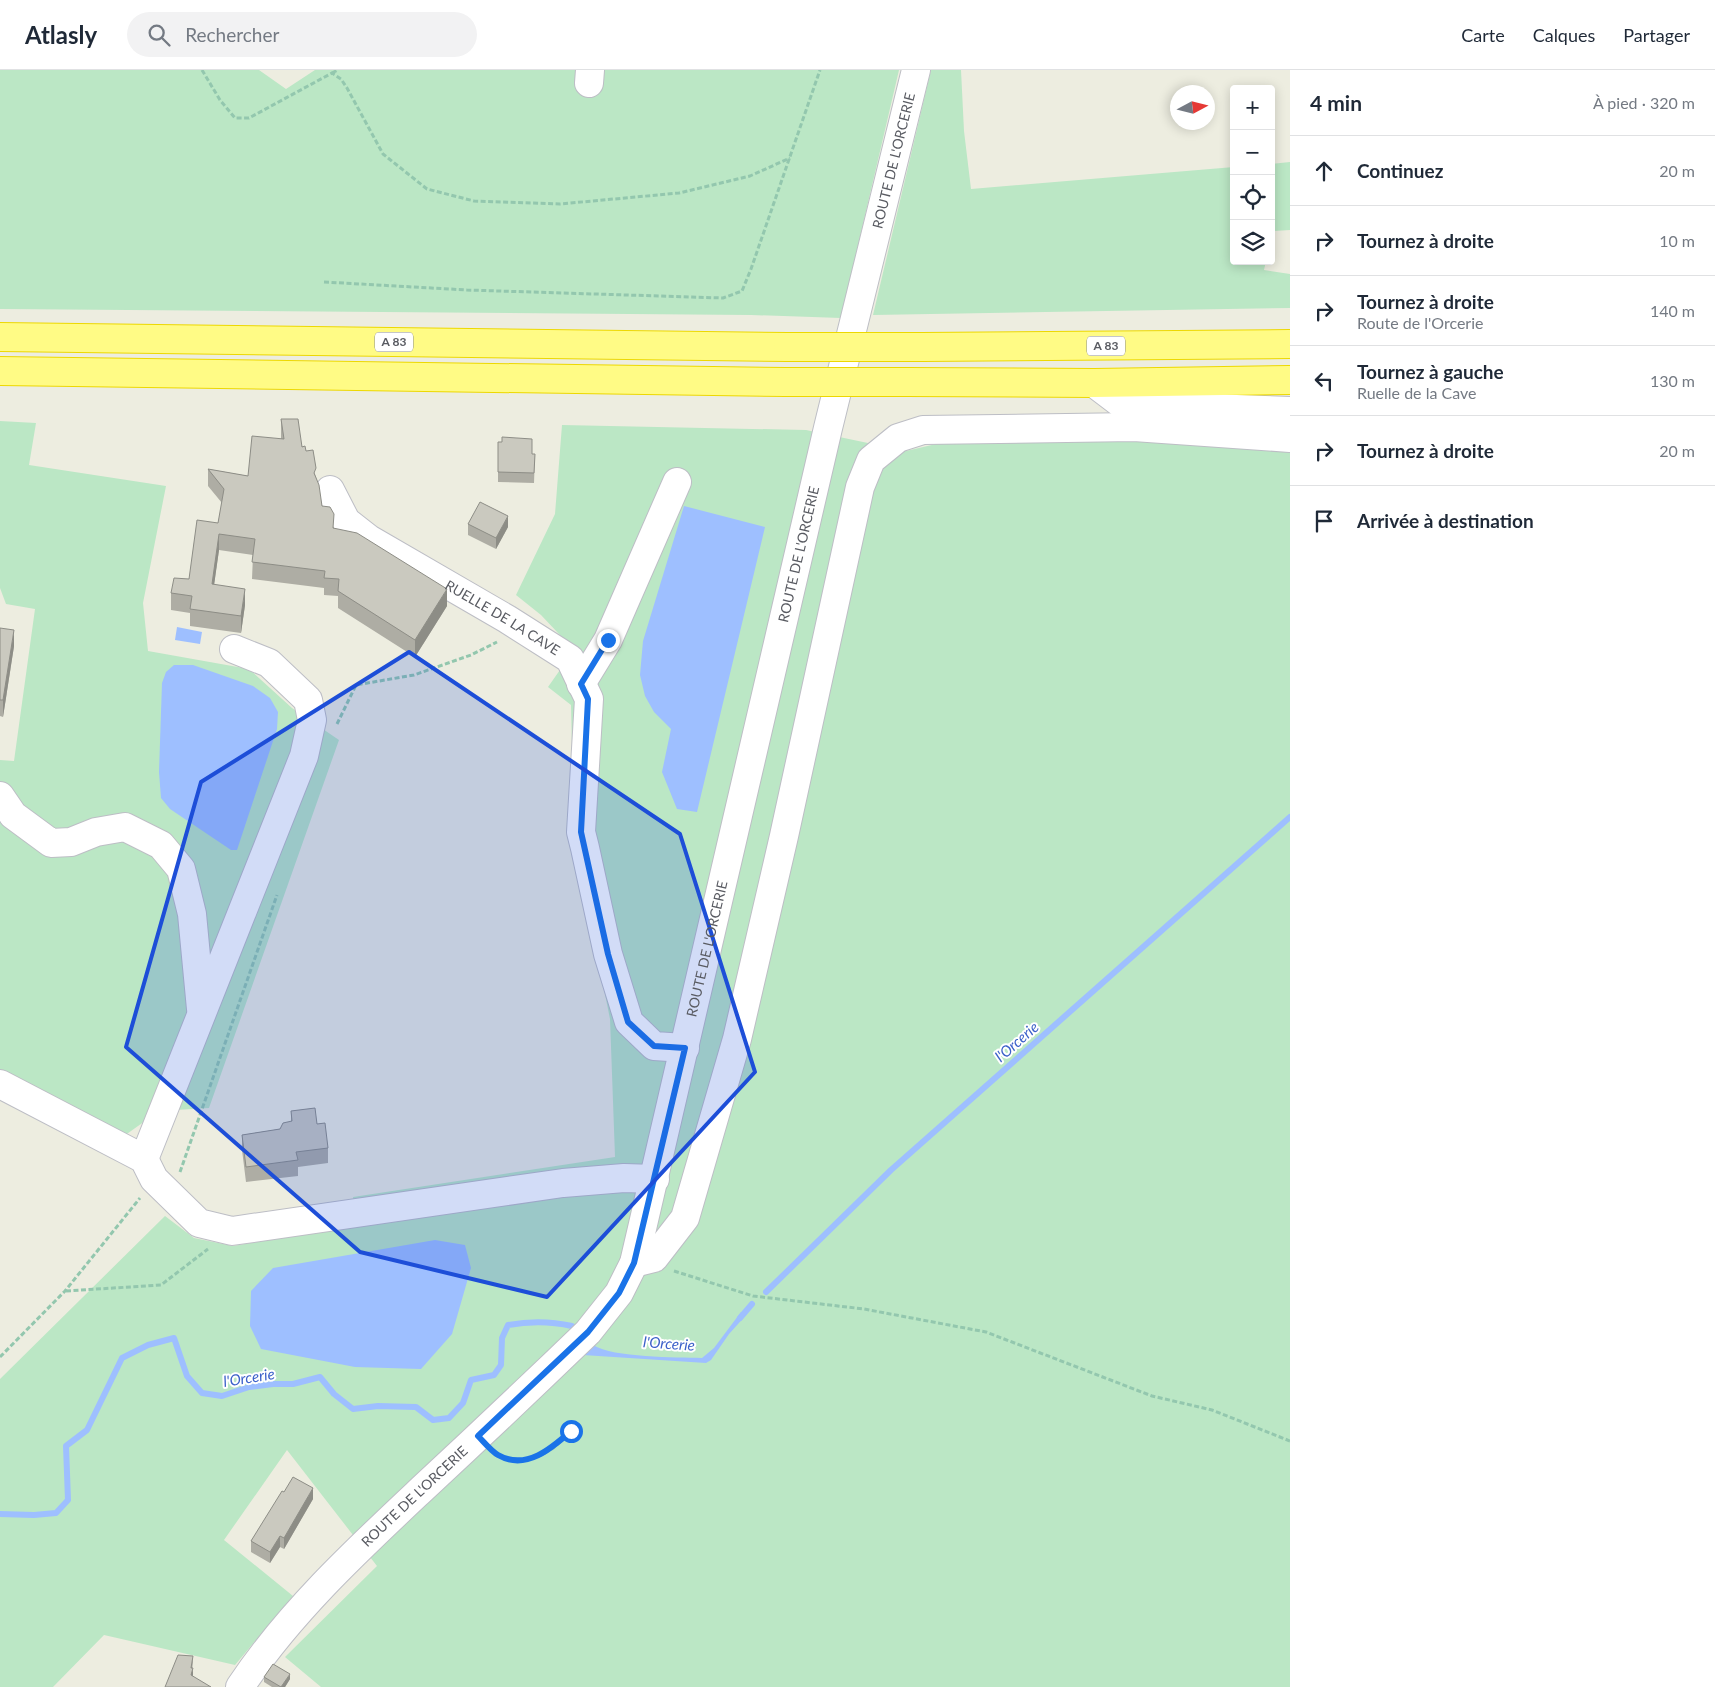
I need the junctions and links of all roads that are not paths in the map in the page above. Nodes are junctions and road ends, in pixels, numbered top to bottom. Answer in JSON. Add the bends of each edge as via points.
{"nodes":[{"id":1,"x":916,"y":70,"type":"edge"},
{"id":2,"x":0,"y":337,"type":"edge"},
{"id":3,"x":1290,"y":344,"type":"edge"},
{"id":4,"x":0,"y":371,"type":"edge"},
{"id":5,"x":1290,"y":380,"type":"edge"},
{"id":6,"x":1094,"y":383,"type":"junction"},
{"id":7,"x":1290,"y":411,"type":"edge"},
{"id":8,"x":1290,"y":438,"type":"edge"},
{"id":9,"x":677,"y":482,"type":"dead end"},
{"id":10,"x":330,"y":490,"type":"dead end"},
{"id":11,"x":234,"y":649,"type":"dead end"},
{"id":12,"x":581,"y":684,"type":"junction"},
{"id":13,"x":0,"y":796,"type":"edge"},
{"id":14,"x":201,"y":1016,"type":"junction"},
{"id":15,"x":685,"y":1048,"type":"junction"},
{"id":16,"x":0,"y":1084,"type":"edge"},
{"id":17,"x":157,"y":1178,"type":"junction"},
{"id":18,"x":655,"y":1179,"type":"junction"},
{"id":19,"x":644,"y":1260,"type":"junction"},
{"id":20,"x":240,"y":1687,"type":"edge"}],
"edges":[{"from":1,"to":15,"type":"street","name":"ROUTE DE L'ORCERIE","via":[[832,410]]},
{"from":2,"to":3,"type":"highway","number":"A 83","bridge":true,"via":[[788,347]]},
{"from":4,"to":6,"type":"highway","bridge":true},
{"from":5,"to":6,"type":"highway"},
{"from":6,"to":7,"type":"street","via":[[1123,405]]},
{"from":8,"to":19,"type":"street","via":[[1134,427],[924,430],[898,438],[871,460],[860,488],[737,1039],[685,1218]]},
{"from":9,"to":12,"type":"street","via":[[608,640]]},
{"from":10,"to":12,"type":"street","name":"RUELLE DE LA CAVE","via":[[346,522],[369,539],[570,659]]},
{"from":11,"to":14,"type":"street","via":[[269,663],[308,700],[312,720],[304,756]]},
{"from":12,"to":15,"type":"street","name":"RUELLE DE LA CAVE","via":[[588,699],[581,832],[608,954],[628,1022],[654,1046]]},
{"from":13,"to":14,"type":"street","via":[[13,815],[51,843],[71,842],[96,832],[125,827],[161,845],[181,869],[192,914]]},
{"from":14,"to":17,"type":"street"},
{"from":15,"to":18,"type":"street","name":"ROUTE DE L'ORCERIE"},
{"from":16,"to":17,"type":"street"},
{"from":17,"to":18,"type":"street","via":[[199,1223],[232,1231],[563,1183]]},
{"from":18,"to":19,"type":"street","name":"ROUTE DE L'ORCERIE"},
{"from":19,"to":20,"type":"street","name":"ROUTE DE L'ORCERIE","via":[[588,1332],[344,1562],[261,1657]]}]}
